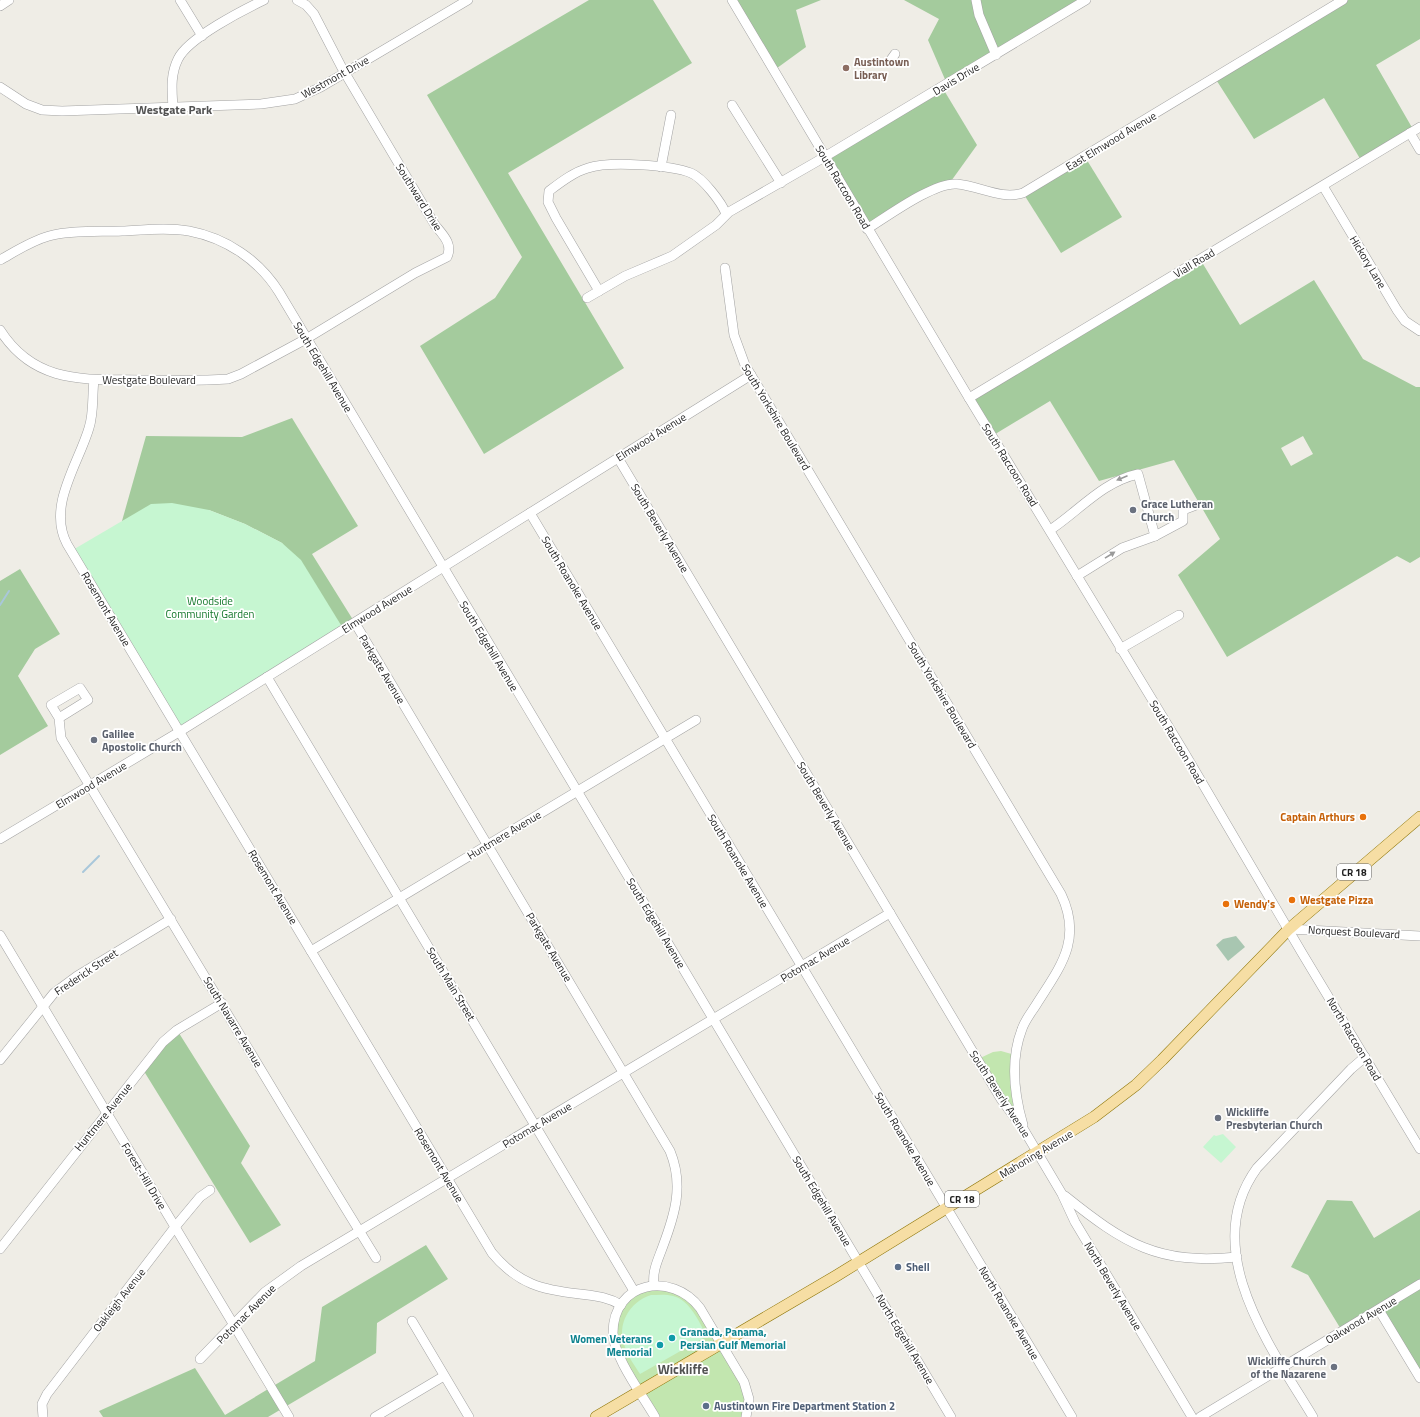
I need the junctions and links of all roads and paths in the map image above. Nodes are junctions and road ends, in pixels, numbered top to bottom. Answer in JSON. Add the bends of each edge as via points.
{"nodes":[{"id":1,"x":9,"y":0,"type":"edge"},
{"id":2,"x":180,"y":0,"type":"edge"},
{"id":3,"x":264,"y":0,"type":"edge"},
{"id":4,"x":297,"y":0,"type":"edge"},
{"id":5,"x":468,"y":0,"type":"edge"},
{"id":6,"x":732,"y":0,"type":"edge"},
{"id":7,"x":976,"y":0,"type":"edge"},
{"id":8,"x":1086,"y":0,"type":"edge"},
{"id":9,"x":1343,"y":0,"type":"edge"},
{"id":10,"x":455,"y":3,"type":"edge"},
{"id":11,"x":0,"y":6,"type":"edge"},
{"id":12,"x":202,"y":36,"type":"junction"},
{"id":13,"x":996,"y":55,"type":"junction"},
{"id":14,"x":345,"y":73,"type":"junction"},
{"id":15,"x":0,"y":88,"type":"edge"},
{"id":16,"x":732,"y":105,"type":"dead end"},
{"id":17,"x":173,"y":108,"type":"junction"},
{"id":18,"x":671,"y":115,"type":"dead end"},
{"id":19,"x":1420,"y":127,"type":"edge"},
{"id":20,"x":1410,"y":133,"type":"junction"},
{"id":21,"x":1420,"y":150,"type":"edge"},
{"id":22,"x":824,"y":157,"type":"junction"},
{"id":23,"x":661,"y":167,"type":"junction"},
{"id":24,"x":781,"y":183,"type":"junction"},
{"id":25,"x":1323,"y":186,"type":"junction"},
{"id":26,"x":726,"y":214,"type":"junction"},
{"id":27,"x":867,"y":229,"type":"junction"},
{"id":28,"x":0,"y":260,"type":"edge"},
{"id":29,"x":725,"y":268,"type":"dead end"},
{"id":30,"x":599,"y":290,"type":"junction"},
{"id":31,"x":587,"y":298,"type":"dead end"},
{"id":32,"x":0,"y":330,"type":"edge"},
{"id":33,"x":1420,"y":331,"type":"edge"},
{"id":34,"x":306,"y":338,"type":"junction"},
{"id":35,"x":751,"y":375,"type":"junction"},
{"id":36,"x":94,"y":380,"type":"junction"},
{"id":37,"x":969,"y":398,"type":"junction"},
{"id":38,"x":618,"y":458,"type":"junction"},
{"id":39,"x":1196,"y":505,"type":"dead end"},
{"id":40,"x":530,"y":513,"type":"junction"},
{"id":41,"x":1050,"y":530,"type":"junction"},
{"id":42,"x":1154,"y":536,"type":"junction"},
{"id":43,"x":443,"y":568,"type":"junction"},
{"id":44,"x":1077,"y":576,"type":"junction"},
{"id":45,"x":1178,"y":615,"type":"dead end"},
{"id":46,"x":355,"y":623,"type":"junction"},
{"id":47,"x":1120,"y":649,"type":"junction"},
{"id":48,"x":267,"y":677,"type":"junction"},
{"id":49,"x":59,"y":718,"type":"dead end"},
{"id":50,"x":696,"y":720,"type":"dead end"},
{"id":51,"x":179,"y":732,"type":"junction"},
{"id":52,"x":665,"y":738,"type":"junction"},
{"id":53,"x":91,"y":785,"type":"junction"},
{"id":54,"x":576,"y":791,"type":"junction"},
{"id":55,"x":1420,"y":817,"type":"edge"},
{"id":56,"x":0,"y":839,"type":"edge"},
{"id":57,"x":488,"y":845,"type":"junction"},
{"id":58,"x":399,"y":898,"type":"junction"},
{"id":59,"x":890,"y":913,"type":"junction"},
{"id":60,"x":171,"y":919,"type":"junction"},
{"id":61,"x":1289,"y":929,"type":"junction"},
{"id":62,"x":0,"y":936,"type":"edge"},
{"id":63,"x":1420,"y":936,"type":"edge"},
{"id":64,"x":311,"y":951,"type":"junction"},
{"id":65,"x":802,"y":967,"type":"junction"},
{"id":66,"x":222,"y":1003,"type":"junction"},
{"id":67,"x":42,"y":1006,"type":"junction"},
{"id":68,"x":713,"y":1020,"type":"junction"},
{"id":69,"x":1365,"y":1057,"type":"junction"},
{"id":70,"x":0,"y":1060,"type":"edge"},
{"id":71,"x":624,"y":1072,"type":"junction"},
{"id":72,"x":106,"y":1114,"type":"junction"},
{"id":73,"x":536,"y":1126,"type":"junction"},
{"id":74,"x":1024,"y":1130,"type":"junction"},
{"id":75,"x":1420,"y":1149,"type":"edge"},
{"id":76,"x":1038,"y":1153,"type":"junction"},
{"id":77,"x":447,"y":1179,"type":"junction"},
{"id":78,"x":210,"y":1190,"type":"dead end"},
{"id":79,"x":1062,"y":1194,"type":"junction"},
{"id":80,"x":947,"y":1208,"type":"junction"},
{"id":81,"x":175,"y":1227,"type":"junction"},
{"id":82,"x":359,"y":1231,"type":"junction"},
{"id":83,"x":0,"y":1249,"type":"edge"},
{"id":84,"x":1237,"y":1257,"type":"junction"},
{"id":85,"x":376,"y":1258,"type":"dead end"},
{"id":86,"x":858,"y":1262,"type":"junction"},
{"id":87,"x":1420,"y":1284,"type":"edge"},
{"id":88,"x":654,"y":1285,"type":"junction"},
{"id":89,"x":634,"y":1291,"type":"junction"},
{"id":90,"x":621,"y":1304,"type":"junction"},
{"id":91,"x":1379,"y":1310,"type":"junction"},
{"id":92,"x":412,"y":1321,"type":"dead end"},
{"id":93,"x":233,"y":1325,"type":"junction"},
{"id":94,"x":721,"y":1344,"type":"junction"},
{"id":95,"x":200,"y":1359,"type":"dead end"},
{"id":96,"x":1283,"y":1367,"type":"junction"},
{"id":97,"x":444,"y":1376,"type":"junction"},
{"id":98,"x":1420,"y":1378,"type":"edge"},
{"id":99,"x":640,"y":1391,"type":"junction"},
{"id":100,"x":43,"y":1417,"type":"edge"},
{"id":101,"x":289,"y":1417,"type":"edge"},
{"id":102,"x":375,"y":1417,"type":"edge"},
{"id":103,"x":470,"y":1417,"type":"edge"},
{"id":104,"x":596,"y":1417,"type":"edge"},
{"id":105,"x":655,"y":1417,"type":"edge"},
{"id":106,"x":746,"y":1417,"type":"edge"},
{"id":107,"x":951,"y":1417,"type":"edge"},
{"id":108,"x":1072,"y":1417,"type":"edge"},
{"id":109,"x":1192,"y":1417,"type":"edge"},
{"id":110,"x":1200,"y":1417,"type":"edge"},
{"id":111,"x":1313,"y":1417,"type":"edge"}],
"edges":[{"from":1,"to":11,"type":"street"},
{"from":2,"to":12,"type":"street"},
{"from":3,"to":12,"type":"street"},
{"from":4,"to":14,"type":"street","name":"Southward Drive","via":[[314,14]]},
{"from":5,"to":10,"type":"street","name":"Westmont Drive"},
{"from":6,"to":22,"type":"street","name":"South Raccoon Road"},
{"from":7,"to":13,"type":"street","via":[[979,15]]},
{"from":8,"to":13,"type":"street","name":"Davis Drive"},
{"from":9,"to":27,"type":"street","name":"East Elmwood Avenue","via":[[1024,193],[1005,195],[965,185],[949,184],[936,188]]},
{"from":10,"to":14,"type":"street","name":"Westmont Drive"},
{"from":12,"to":17,"type":"street","via":[[178,59],[172,85]]},
{"from":13,"to":22,"type":"street","name":"Davis Drive"},
{"from":14,"to":17,"type":"street","name":"Westmont Drive","via":[[310,93],[283,102]]},
{"from":14,"to":34,"type":"street","name":"Southward Drive","via":[[435,225],[446,239],[449,252],[443,260],[415,273]]},
{"from":15,"to":17,"type":"street","name":"Westmont Drive","via":[[26,104],[52,111]]},
{"from":16,"to":24,"type":"street"},
{"from":18,"to":23,"type":"street"},
{"from":19,"to":20,"type":"street","name":"Viall Road"},
{"from":20,"to":21,"type":"street"},
{"from":20,"to":25,"type":"street","name":"Viall Road"},
{"from":22,"to":24,"type":"street","name":"Davis Drive"},
{"from":22,"to":27,"type":"street","name":"South Raccoon Road"},
{"from":23,"to":26,"type":"street","via":[[693,174],[712,192]]},
{"from":23,"to":30,"type":"street","via":[[599,165],[587,168],[549,191],[548,202],[556,218]]},
{"from":24,"to":26,"type":"street","name":"Davis Drive"},
{"from":25,"to":33,"type":"street","name":"Hickory Lane","via":[[1397,310],[1405,321]]},
{"from":25,"to":37,"type":"street","name":"Viall Road"},
{"from":26,"to":30,"type":"street","name":"Davis Drive","via":[[710,229],[672,256]]},
{"from":27,"to":37,"type":"street","name":"South Raccoon Road"},
{"from":28,"to":34,"type":"street","name":"South Edgehill Avenue","via":[[30,244],[58,234],[165,229],[188,231],[225,243],[257,264],[274,284]]},
{"from":29,"to":35,"type":"street","name":"South Yorkshire Boulevard","via":[[734,335],[741,357]]},
{"from":30,"to":31,"type":"street","name":"Davis Drive"},
{"from":32,"to":36,"type":"street","name":"Westgate Boulevard","via":[[13,348],[33,364],[62,376]]},
{"from":34,"to":36,"type":"street","name":"Westgate Boulevard","via":[[228,379]]},
{"from":34,"to":43,"type":"street","name":"South Edgehill Avenue"},
{"from":35,"to":38,"type":"street","name":"Elmwood Avenue"},
{"from":35,"to":74,"type":"street","name":"South Yorkshire Boulevard","via":[[1068,909],[1071,935],[1066,956],[1025,1022],[1016,1048],[1015,1084]]},
{"from":36,"to":51,"type":"street","name":"Rosemont Avenue","via":[[90,427],[62,501],[62,532]]},
{"from":37,"to":41,"type":"street","name":"South Raccoon Road"},
{"from":38,"to":40,"type":"street","name":"Elmwood Avenue"},
{"from":38,"to":59,"type":"street","name":"South Beverly Avenue"},
{"from":39,"to":42,"type":"street","via":[[1184,510],[1183,521]]},
{"from":40,"to":43,"type":"street","name":"Elmwood Avenue"},
{"from":40,"to":52,"type":"street","name":"South Roanoke Avenue"},
{"from":42,"to":41,"type":"street","one_way":true,"via":[[1138,474],[1125,476],[1108,484]]},
{"from":41,"to":44,"type":"street","name":"South Raccoon Road"},
{"from":44,"to":42,"type":"street","one_way":true,"via":[[1122,548]]},
{"from":43,"to":46,"type":"street","name":"Elmwood Avenue"},
{"from":43,"to":54,"type":"street","name":"South Edgehill Avenue"},
{"from":44,"to":47,"type":"street","name":"South Raccoon Road"},
{"from":45,"to":47,"type":"street"},
{"from":46,"to":48,"type":"street","name":"Elmwood Avenue"},
{"from":46,"to":57,"type":"street","name":"Parkgate Avenue"},
{"from":47,"to":61,"type":"street","name":"South Raccoon Road"},
{"from":48,"to":51,"type":"street","name":"Elmwood Avenue"},
{"from":48,"to":58,"type":"street","name":"South Main Street"},
{"from":49,"to":53,"type":"street","name":"South Navarre Avenue","via":[[61,738]]},
{"from":50,"to":52,"type":"street","name":"Huntmere Avenue"},
{"from":51,"to":53,"type":"street","name":"Elmwood Avenue"},
{"from":51,"to":64,"type":"street","name":"Rosemont Avenue"},
{"from":52,"to":54,"type":"street","name":"Huntmere Avenue"},
{"from":52,"to":65,"type":"street","name":"South Roanoke Avenue"},
{"from":53,"to":56,"type":"street","name":"Elmwood Avenue"},
{"from":53,"to":60,"type":"street","name":"South Navarre Avenue"},
{"from":54,"to":57,"type":"street","name":"Huntmere Avenue"},
{"from":54,"to":68,"type":"street","name":"South Edgehill Avenue"},
{"from":55,"to":61,"type":"main road","name":"Mahoning Avenue","number":"CR 18"},
{"from":57,"to":58,"type":"street","name":"Huntmere Avenue"},
{"from":57,"to":71,"type":"street","name":"Parkgate Avenue"},
{"from":58,"to":64,"type":"street","name":"Huntmere Avenue"},
{"from":58,"to":73,"type":"street","name":"South Main Street"},
{"from":59,"to":65,"type":"street","name":"Potomac Avenue"},
{"from":59,"to":74,"type":"street","name":"South Beverly Avenue","via":[[1001,1099]]},
{"from":60,"to":66,"type":"street","name":"South Navarre Avenue"},
{"from":60,"to":67,"type":"street","name":"Frederick Street","via":[[77,976],[54,993]]},
{"from":61,"to":63,"type":"street","name":"Norquest Boulevard"},
{"from":61,"to":69,"type":"street","name":"North Raccoon Road"},
{"from":61,"to":76,"type":"main road","name":"Mahoning Avenue","number":"CR 18","via":[[1136,1085],[1094,1118]]},
{"from":62,"to":67,"type":"street","name":"Forest-Hill Drive"},
{"from":64,"to":77,"type":"street","name":"Rosemont Avenue"},
{"from":65,"to":68,"type":"street","name":"Potomac Avenue"},
{"from":65,"to":80,"type":"street","name":"South Roanoke Avenue"},
{"from":66,"to":72,"type":"street","name":"Huntmere Avenue","via":[[177,1030],[163,1042]]},
{"from":66,"to":82,"type":"street","name":"South Navarre Avenue"},
{"from":67,"to":70,"type":"street","name":"Frederick Street"},
{"from":67,"to":72,"type":"street","name":"Forest-Hill Drive"},
{"from":68,"to":71,"type":"street","name":"Potomac Avenue"},
{"from":68,"to":86,"type":"street","name":"South Edgehill Avenue"},
{"from":69,"to":75,"type":"street","name":"North Raccoon Road"},
{"from":69,"to":84,"type":"street","via":[[1262,1162],[1249,1179],[1240,1198],[1234,1225]]},
{"from":71,"to":73,"type":"street","name":"Potomac Avenue"},
{"from":71,"to":88,"type":"street","name":"Parkgate Avenue","via":[[670,1151],[677,1175],[677,1203],[654,1270]]},
{"from":72,"to":81,"type":"street","name":"Forest-Hill Drive"},
{"from":72,"to":83,"type":"street","name":"Huntmere Avenue"},
{"from":73,"to":77,"type":"street","name":"Potomac Avenue"},
{"from":73,"to":89,"type":"street","name":"South Main Street"},
{"from":74,"to":76,"type":"street","name":"South Beverly Avenue"},
{"from":76,"to":79,"type":"street","name":"North Beverly Avenue"},
{"from":76,"to":80,"type":"main road","name":"Mahoning Avenue","number":"CR 18"},
{"from":77,"to":82,"type":"street","name":"Potomac Avenue"},
{"from":77,"to":90,"type":"street","name":"Rosemont Avenue","via":[[492,1253],[521,1280],[543,1289],[608,1298]]},
{"from":78,"to":81,"type":"street","name":"Oakleigh Avenue","via":[[200,1197]]},
{"from":79,"to":84,"type":"street","via":[[1113,1233],[1148,1250],[1193,1259]]},
{"from":79,"to":109,"type":"street","name":"North Beverly Avenue","via":[[1075,1222]]},
{"from":80,"to":86,"type":"main road","name":"Mahoning Avenue","number":"CR 18"},
{"from":80,"to":108,"type":"street","name":"North Roanoke Avenue"},
{"from":81,"to":93,"type":"street","name":"Forest-Hill Drive"},
{"from":81,"to":100,"type":"street","name":"Oakleigh Avenue","via":[[47,1394],[42,1404]]},
{"from":82,"to":85,"type":"street","name":"South Navarre Avenue"},
{"from":82,"to":93,"type":"street","name":"Potomac Avenue","via":[[280,1280]]},
{"from":84,"to":96,"type":"street","via":[[1252,1311]]},
{"from":86,"to":94,"type":"main road","name":"Mahoning Avenue","number":"CR 18"},
{"from":86,"to":107,"type":"street","name":"North Edgehill Avenue"},
{"from":87,"to":91,"type":"street","name":"Oakwood Avenue"},
{"from":88,"to":89,"type":"street"},
{"from":88,"to":94,"type":"street","via":[[672,1287],[691,1297]]},
{"from":89,"to":90,"type":"street"},
{"from":90,"to":99,"type":"street","via":[[613,1326],[614,1343]]},
{"from":91,"to":96,"type":"street","name":"Oakwood Avenue"},
{"from":91,"to":98,"type":"street"},
{"from":92,"to":97,"type":"street"},
{"from":93,"to":95,"type":"street","name":"Potomac Avenue"},
{"from":93,"to":101,"type":"street","name":"Forest-Hill Drive"},
{"from":94,"to":99,"type":"main road","name":"Mahoning Avenue","number":"CR 18"},
{"from":94,"to":106,"type":"street","via":[[746,1388]]},
{"from":96,"to":110,"type":"street","name":"Oakwood Avenue"},
{"from":96,"to":111,"type":"street"},
{"from":97,"to":102,"type":"street"},
{"from":97,"to":103,"type":"street"},
{"from":99,"to":104,"type":"main road","name":"Mahoning Avenue","number":"CR 18"},
{"from":99,"to":105,"type":"street"}]}
